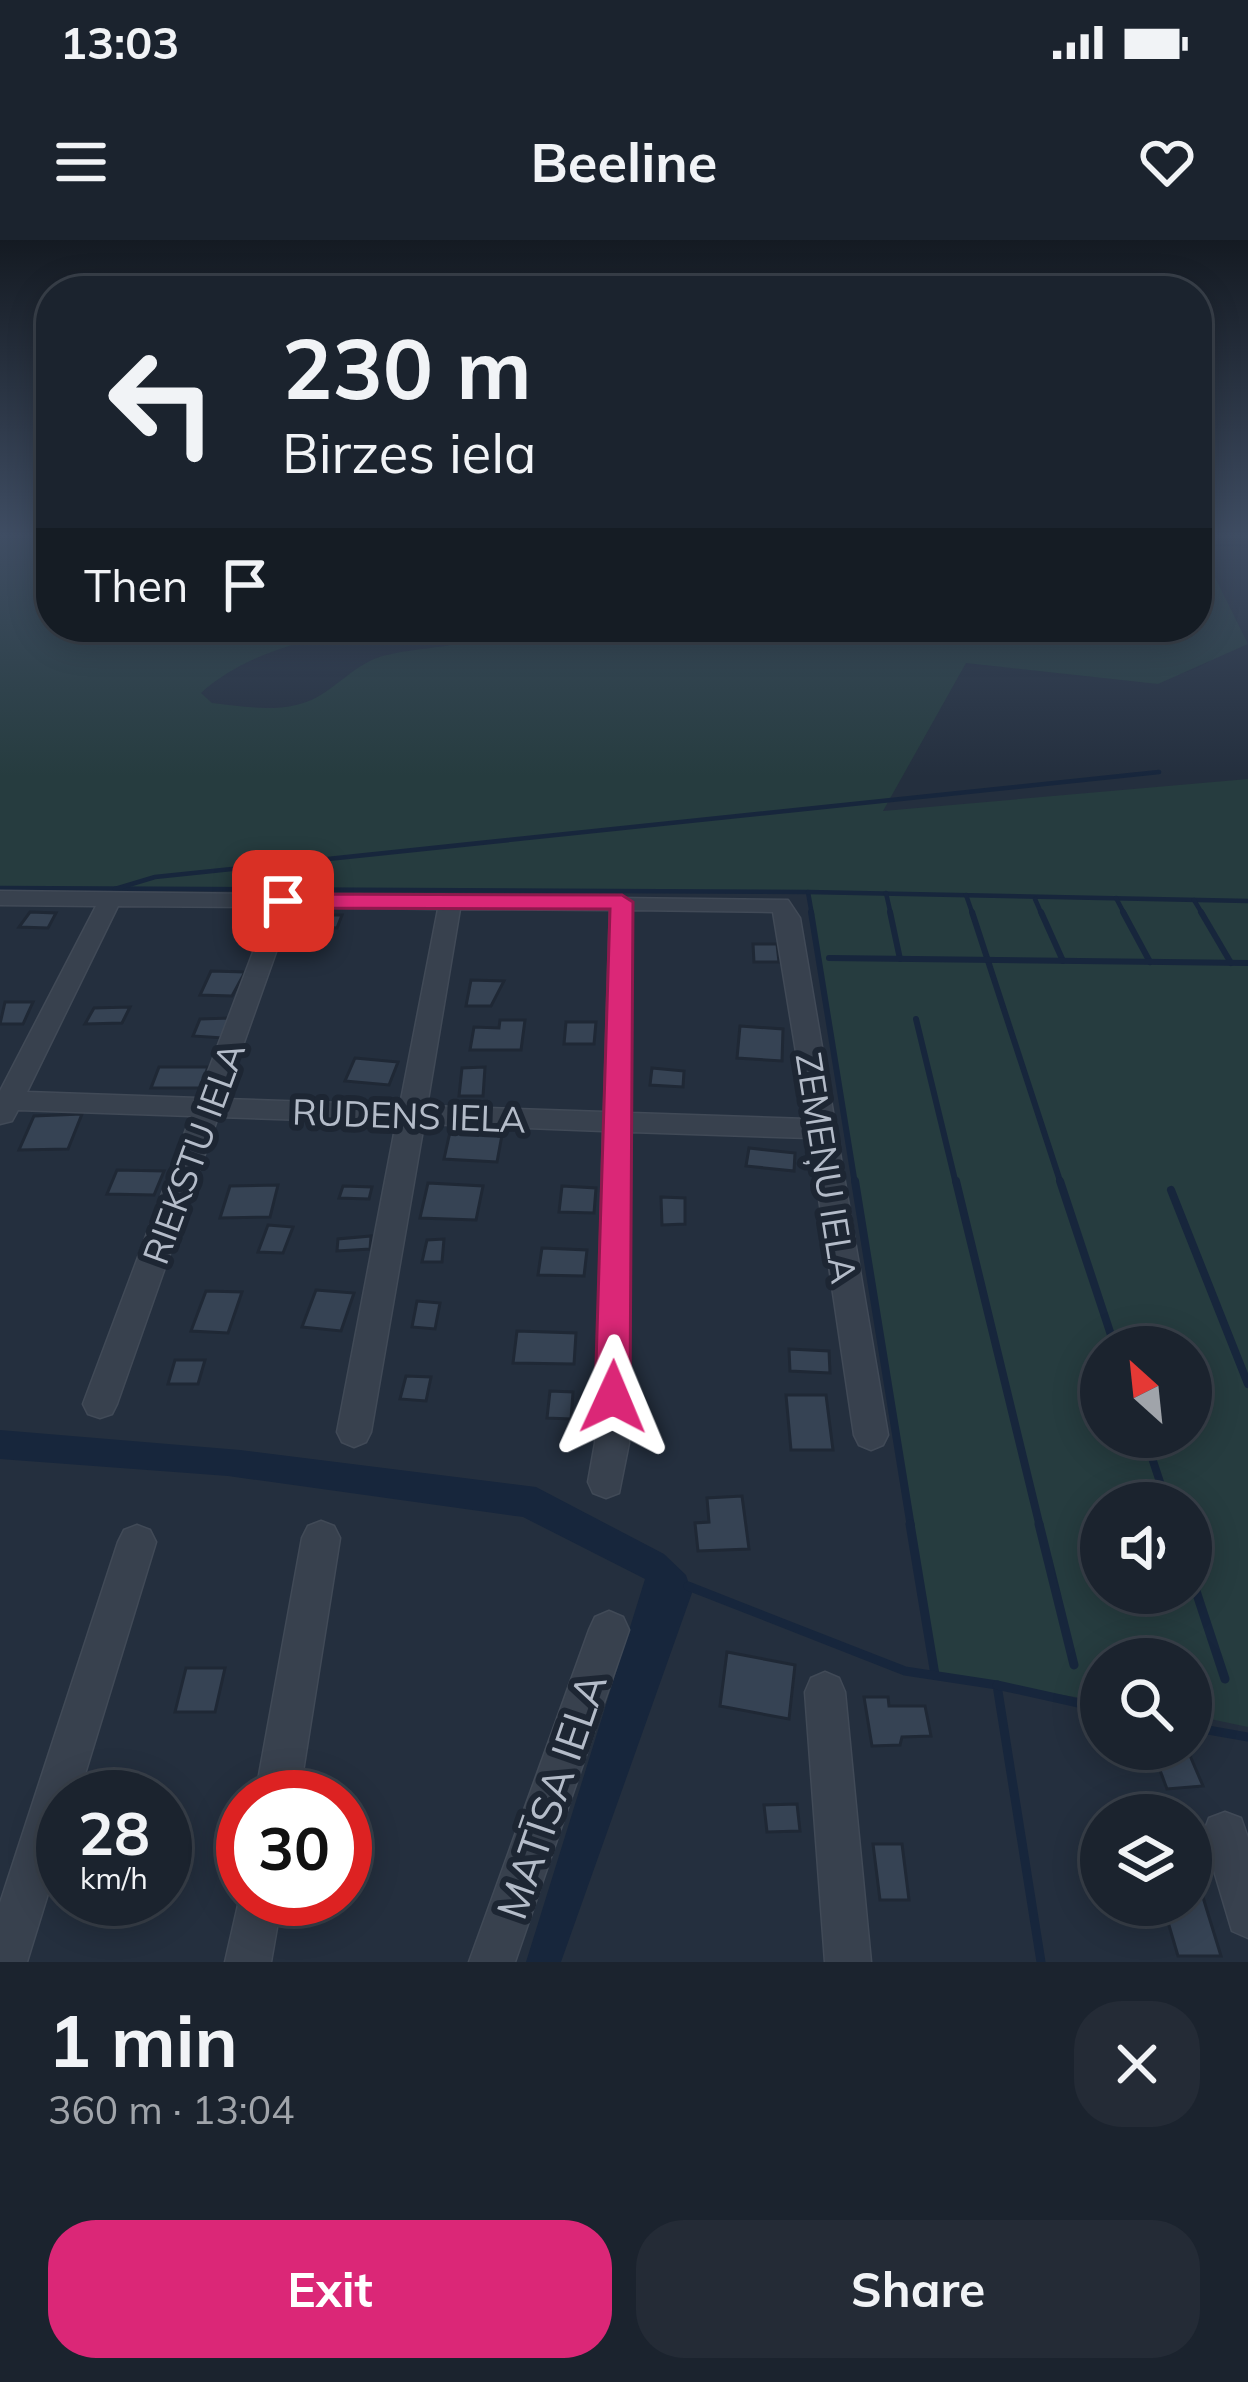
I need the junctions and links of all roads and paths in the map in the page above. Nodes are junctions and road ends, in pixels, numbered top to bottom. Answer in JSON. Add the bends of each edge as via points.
{"nodes":[{"id":1,"x":0,"y":898,"type":"edge"},
{"id":2,"x":283,"y":901,"type":"junction"},
{"id":3,"x":109,"y":902,"type":"junction"},
{"id":4,"x":449,"y":902,"type":"junction"},
{"id":5,"x":622,"y":902,"type":"junction"},
{"id":6,"x":3,"y":1107,"type":"edge"},
{"id":7,"x":211,"y":1108,"type":"junction"},
{"id":8,"x":410,"y":1114,"type":"junction"},
{"id":9,"x":616,"y":1123,"type":"junction"},
{"id":10,"x":819,"y":1129,"type":"junction"},
{"id":11,"x":100,"y":1404,"type":"dead end"},
{"id":12,"x":354,"y":1432,"type":"dead end"},
{"id":13,"x":871,"y":1435,"type":"dead end"},
{"id":14,"x":606,"y":1482,"type":"dead end"},
{"id":15,"x":321,"y":1538,"type":"dead end"},
{"id":16,"x":137,"y":1542,"type":"dead end"},
{"id":17,"x":609,"y":1630,"type":"dead end"},
{"id":18,"x":825,"y":1692,"type":"dead end"},
{"id":19,"x":282,"y":1770,"type":"edge"},
{"id":20,"x":1225,"y":1834,"type":"dead end"},
{"id":21,"x":1248,"y":1915,"type":"edge"},
{"id":22,"x":254,"y":1926,"type":"edge"},
{"id":23,"x":4,"y":1962,"type":"edge"},
{"id":24,"x":248,"y":1962,"type":"edge"},
{"id":25,"x":492,"y":1962,"type":"edge"},
{"id":26,"x":848,"y":1962,"type":"edge"}],
"edges":[{"from":1,"to":3,"type":"street"},
{"from":2,"to":3,"type":"street"},
{"from":2,"to":4,"type":"street"},
{"from":2,"to":7,"type":"street","name":"RIEKSTU IELA"},
{"from":3,"to":6,"type":"street"},
{"from":4,"to":5,"type":"street"},
{"from":4,"to":8,"type":"street"},
{"from":5,"to":9,"type":"street"},
{"from":5,"to":10,"type":"street","name":"ZEMEŅU IELA","via":[[780,904],[789,919]]},
{"from":6,"to":7,"type":"street","name":"RUDENS IELA"},
{"from":7,"to":8,"type":"street","name":"RUDENS IELA"},
{"from":7,"to":11,"type":"street","name":"RIEKSTU IELA"},
{"from":8,"to":9,"type":"street","name":"RUDENS IELA"},
{"from":8,"to":12,"type":"street"},
{"from":9,"to":10,"type":"street","name":"RUDENS IELA"},
{"from":9,"to":14,"type":"street"},
{"from":10,"to":13,"type":"street","name":"ZEMEŅU IELA"},
{"from":15,"to":19,"type":"street"},
{"from":16,"to":23,"type":"street"},
{"from":17,"to":25,"type":"street","name":"MATĪSA IELA"},
{"from":18,"to":26,"type":"street"},
{"from":20,"to":21,"type":"street"},
{"from":22,"to":24,"type":"street"}]}
